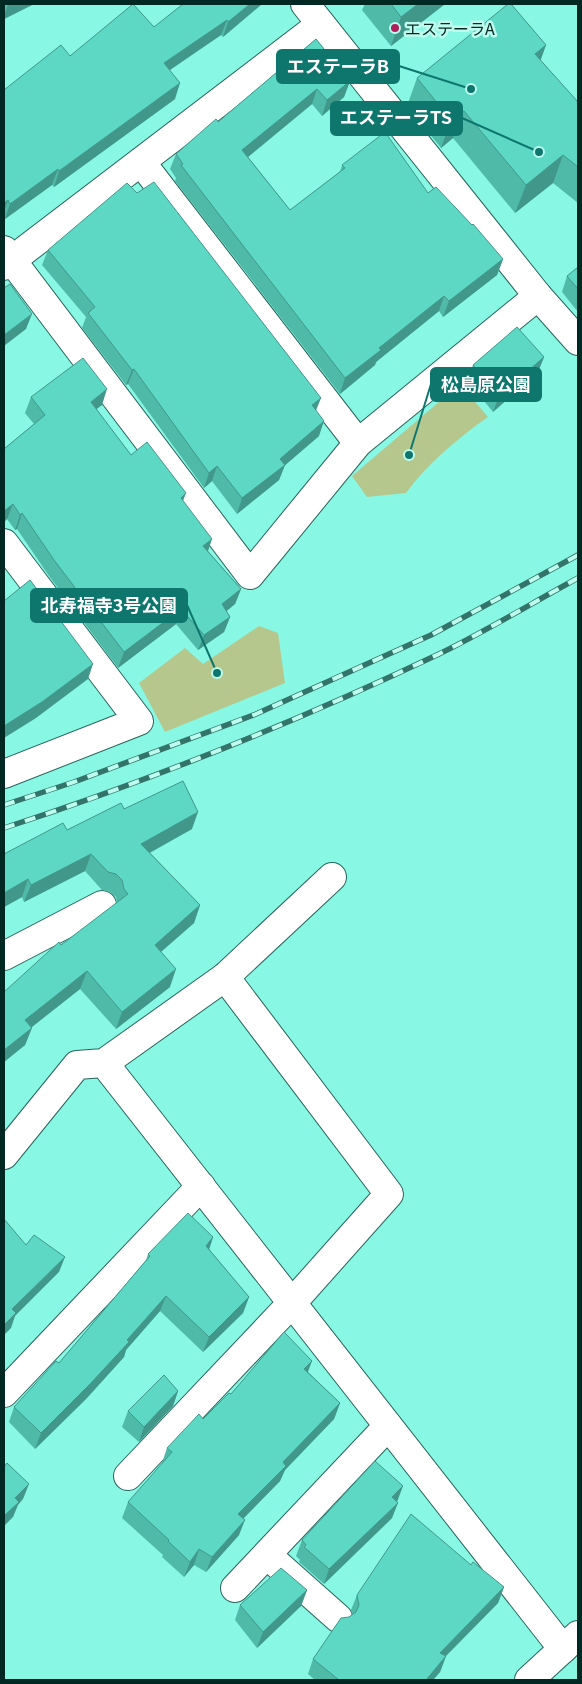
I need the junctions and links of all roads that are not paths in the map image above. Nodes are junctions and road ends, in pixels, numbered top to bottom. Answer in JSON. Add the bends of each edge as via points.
{"nodes":[{"id":1,"x":313,"y":15,"type":"edge"},
{"id":2,"x":141,"y":162,"type":"junction"},
{"id":3,"x":6,"y":258,"type":"edge"},
{"id":4,"x":538,"y":296,"type":"junction"},
{"id":5,"x":578,"y":341,"type":"edge"},
{"id":6,"x":358,"y":443,"type":"junction"},
{"id":7,"x":4,"y":543,"type":"edge"},
{"id":8,"x":4,"y":774,"type":"edge"},
{"id":9,"x":332,"y":877,"type":"dead end"},
{"id":10,"x":102,"y":905,"type":"dead end"},
{"id":11,"x":4,"y":956,"type":"edge"},
{"id":12,"x":225,"y":977,"type":"junction"},
{"id":13,"x":104,"y":1064,"type":"junction"},
{"id":14,"x":4,"y":1155,"type":"edge"},
{"id":15,"x":201,"y":1186,"type":"junction"},
{"id":16,"x":292,"y":1303,"type":"junction"},
{"id":17,"x":4,"y":1393,"type":"edge"},
{"id":18,"x":388,"y":1426,"type":"junction"},
{"id":19,"x":128,"y":1476,"type":"dead end"},
{"id":20,"x":267,"y":1554,"type":"junction"},
{"id":21,"x":235,"y":1588,"type":"dead end"},
{"id":22,"x":338,"y":1618,"type":"edge"},
{"id":23,"x":571,"y":1642,"type":"edge"},
{"id":24,"x":529,"y":1680,"type":"edge"}],
"edges":[{"from":1,"to":2,"type":"street"},
{"from":1,"to":4,"type":"street"},
{"from":2,"to":3,"type":"street"},
{"from":2,"to":6,"type":"street"},
{"from":3,"to":6,"type":"street","via":[[250,575]]},
{"from":4,"to":5,"type":"street"},
{"from":4,"to":6,"type":"street"},
{"from":7,"to":8,"type":"street","via":[[139,721]]},
{"from":9,"to":12,"type":"street"},
{"from":10,"to":11,"type":"street"},
{"from":12,"to":13,"type":"street"},
{"from":12,"to":16,"type":"street","via":[[389,1194]]},
{"from":13,"to":14,"type":"street","via":[[77,1065]]},
{"from":13,"to":15,"type":"street"},
{"from":15,"to":16,"type":"street"},
{"from":15,"to":17,"type":"street"},
{"from":16,"to":18,"type":"street"},
{"from":16,"to":19,"type":"street"},
{"from":18,"to":20,"type":"street"},
{"from":18,"to":23,"type":"street"},
{"from":20,"to":21,"type":"street"},
{"from":20,"to":22,"type":"street"},
{"from":23,"to":24,"type":"street"}]}
